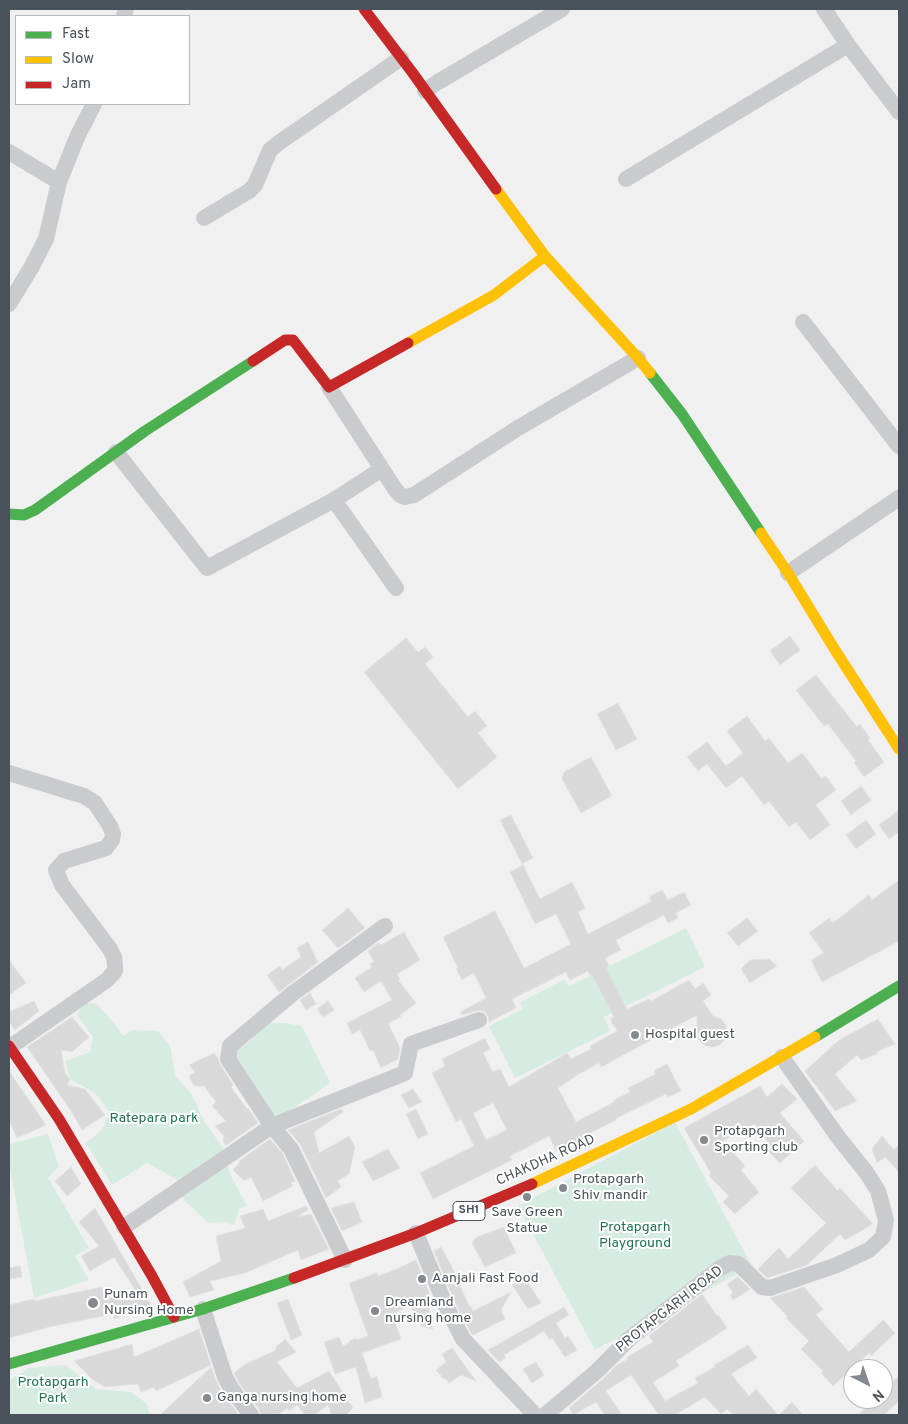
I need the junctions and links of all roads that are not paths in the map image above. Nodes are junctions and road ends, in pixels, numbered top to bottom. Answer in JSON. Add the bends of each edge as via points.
{"nodes":[{"id":1,"x":364,"y":9,"type":"edge"},
{"id":2,"x":562,"y":9,"type":"edge"},
{"id":3,"x":824,"y":9,"type":"edge"},
{"id":4,"x":848,"y":45,"type":"junction"},
{"id":5,"x":401,"y":58,"type":"junction"},
{"id":6,"x":425,"y":91,"type":"junction"},
{"id":7,"x":93,"y":105,"type":"edge"},
{"id":8,"x":899,"y":112,"type":"edge"},
{"id":9,"x":9,"y":152,"type":"edge"},
{"id":10,"x":626,"y":179,"type":"dead end"},
{"id":11,"x":59,"y":182,"type":"junction"},
{"id":12,"x":204,"y":218,"type":"dead end"},
{"id":13,"x":545,"y":256,"type":"junction"},
{"id":14,"x":9,"y":304,"type":"edge"},
{"id":15,"x":803,"y":322,"type":"dead end"},
{"id":16,"x":638,"y":358,"type":"junction"},
{"id":17,"x":329,"y":387,"type":"junction"},
{"id":18,"x":899,"y":446,"type":"edge"},
{"id":19,"x":116,"y":452,"type":"junction"},
{"id":20,"x":382,"y":469,"type":"junction"},
{"id":21,"x":899,"y":498,"type":"edge"},
{"id":22,"x":334,"y":500,"type":"junction"},
{"id":23,"x":9,"y":514,"type":"edge"},
{"id":24,"x":788,"y":573,"type":"junction"},
{"id":25,"x":396,"y":588,"type":"dead end"},
{"id":26,"x":899,"y":749,"type":"edge"},
{"id":27,"x":9,"y":773,"type":"edge"},
{"id":28,"x":384,"y":926,"type":"dead end"},
{"id":29,"x":899,"y":986,"type":"edge"},
{"id":30,"x":479,"y":1020,"type":"dead end"},
{"id":31,"x":9,"y":1046,"type":"edge"},
{"id":32,"x":782,"y":1057,"type":"junction"},
{"id":33,"x":272,"y":1126,"type":"junction"},
{"id":34,"x":124,"y":1227,"type":"junction"},
{"id":35,"x":416,"y":1233,"type":"junction"},
{"id":36,"x":345,"y":1260,"type":"junction"},
{"id":37,"x":203,"y":1309,"type":"junction"},
{"id":38,"x":174,"y":1318,"type":"junction"},
{"id":39,"x":9,"y":1364,"type":"edge"},
{"id":40,"x":251,"y":1415,"type":"edge"},
{"id":41,"x":535,"y":1415,"type":"edge"},
{"id":42,"x":545,"y":1415,"type":"edge"}],
"edges":[{"from":1,"to":5,"type":"street"},
{"from":2,"to":6,"type":"street"},
{"from":3,"to":4,"type":"street"},
{"from":4,"to":8,"type":"street"},
{"from":4,"to":10,"type":"street"},
{"from":5,"to":6,"type":"street"},
{"from":5,"to":12,"type":"street","via":[[270,150],[256,185]]},
{"from":6,"to":13,"type":"street"},
{"from":7,"to":11,"type":"street"},
{"from":9,"to":11,"type":"street"},
{"from":11,"to":14,"type":"street","via":[[46,239]]},
{"from":13,"to":16,"type":"street"},
{"from":13,"to":17,"type":"street","via":[[494,295]]},
{"from":15,"to":18,"type":"street"},
{"from":16,"to":20,"type":"street","via":[[518,428],[414,495],[400,495]]},
{"from":16,"to":24,"type":"street","via":[[682,414]]},
{"from":17,"to":19,"type":"street","via":[[298,345],[293,340],[285,340]]},
{"from":17,"to":20,"type":"street"},
{"from":19,"to":22,"type":"street","via":[[207,568]]},
{"from":19,"to":23,"type":"street","via":[[35,510],[24,515]]},
{"from":20,"to":22,"type":"street"},
{"from":21,"to":24,"type":"street"},
{"from":22,"to":25,"type":"street"},
{"from":24,"to":26,"type":"street"},
{"from":27,"to":31,"type":"street","via":[[84,796],[95,803],[110,826],[112,840],[106,848],[64,861],[56,870],[62,885],[110,949],[116,965],[107,980]]},
{"from":28,"to":33,"type":"street","via":[[292,994],[230,1046],[228,1059]]},
{"from":29,"to":32,"type":"street","name":"CHAKDHA ROAD","number":"SH1"},
{"from":30,"to":33,"type":"street","via":[[411,1044],[405,1073]]},
{"from":31,"to":34,"type":"street","via":[[59,1118]]},
{"from":32,"to":35,"type":"street","name":"CHAKDHA ROAD","number":"SH1","via":[[690,1110],[611,1148]]},
{"from":32,"to":42,"type":"street","name":"PROTAPGARH ROAD","via":[[878,1191],[886,1220],[883,1237],[868,1250],[837,1265],[770,1288],[762,1287],[739,1264],[720,1268],[629,1340]]},
{"from":33,"to":34,"type":"street"},
{"from":33,"to":36,"type":"street","via":[[291,1149]]},
{"from":34,"to":38,"type":"street"},
{"from":35,"to":36,"type":"street","name":"CHAKDHA ROAD","number":"SH1"},
{"from":35,"to":41,"type":"street","via":[[463,1339]]},
{"from":36,"to":37,"type":"street","name":"CHAKDHA ROAD","number":"SH1"},
{"from":37,"to":38,"type":"street","name":"CHAKDHA ROAD","number":"SH1"},
{"from":37,"to":40,"type":"street","via":[[225,1377]]},
{"from":38,"to":39,"type":"street","name":"CHAKDHA ROAD","number":"SH1"}]}
